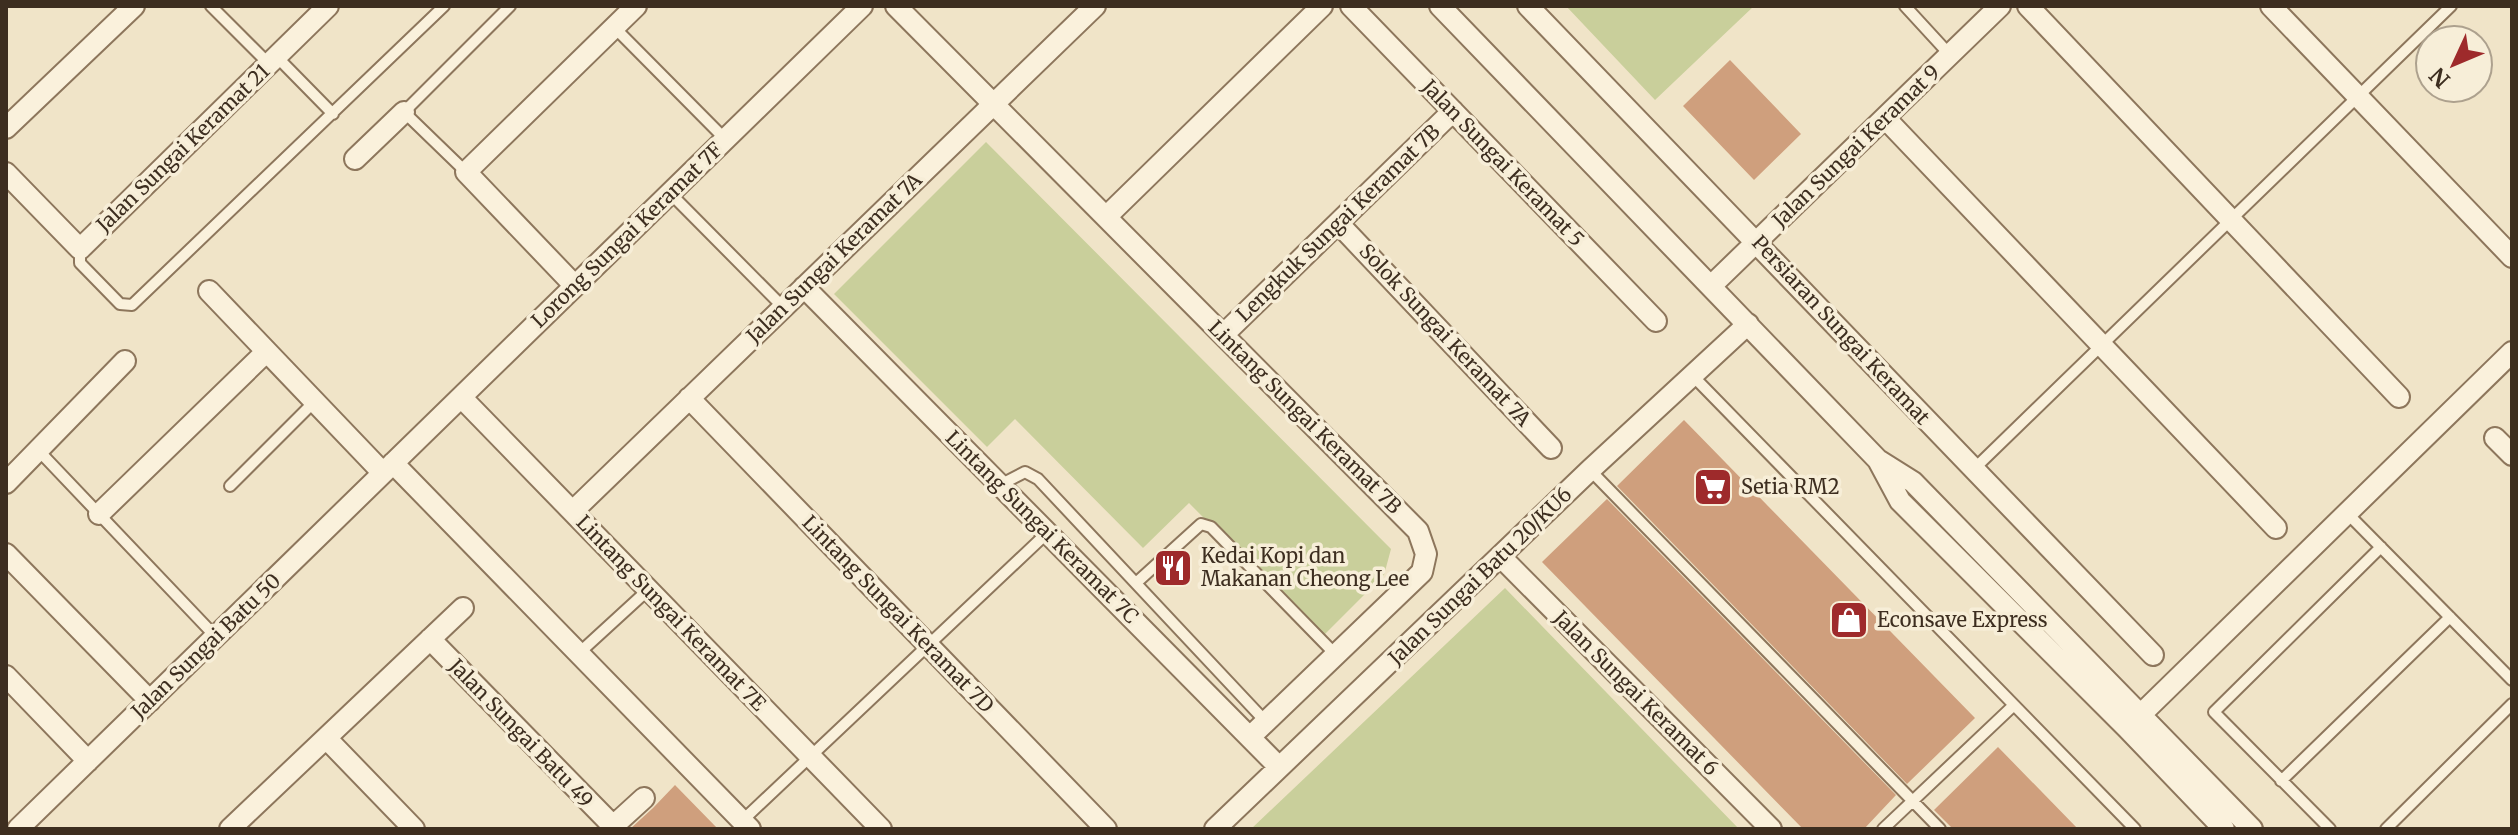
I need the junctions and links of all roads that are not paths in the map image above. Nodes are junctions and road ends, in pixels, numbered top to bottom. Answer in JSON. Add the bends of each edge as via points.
{"nodes":[{"id":1,"x":211,"y":6,"type":"edge"},
{"id":2,"x":328,"y":6,"type":"edge"},
{"id":3,"x":444,"y":6,"type":"edge"},
{"id":4,"x":510,"y":6,"type":"edge"},
{"id":5,"x":636,"y":6,"type":"edge"},
{"id":6,"x":862,"y":6,"type":"edge"},
{"id":7,"x":896,"y":6,"type":"edge"},
{"id":8,"x":1095,"y":6,"type":"edge"},
{"id":9,"x":1322,"y":6,"type":"edge"},
{"id":10,"x":1351,"y":6,"type":"edge"},
{"id":11,"x":1440,"y":6,"type":"edge"},
{"id":12,"x":1528,"y":6,"type":"edge"},
{"id":13,"x":1905,"y":6,"type":"edge"},
{"id":14,"x":2000,"y":6,"type":"edge"},
{"id":15,"x":2028,"y":6,"type":"edge"},
{"id":16,"x":2271,"y":6,"type":"edge"},
{"id":17,"x":2451,"y":6,"type":"edge"},
{"id":18,"x":120,"y":11,"type":"edge"},
{"id":19,"x":614,"y":27,"type":"junction"},
{"id":20,"x":1950,"y":55,"type":"junction"},
{"id":21,"x":273,"y":60,"type":"junction"},
{"id":22,"x":2358,"y":96,"type":"junction"},
{"id":23,"x":994,"y":104,"type":"junction"},
{"id":24,"x":1453,"y":111,"type":"junction"},
{"id":25,"x":404,"y":112,"type":"junction"},
{"id":26,"x":333,"y":114,"type":"junction"},
{"id":27,"x":1885,"y":118,"type":"junction"},
{"id":28,"x":6,"y":128,"type":"edge"},
{"id":29,"x":725,"y":139,"type":"junction"},
{"id":30,"x":355,"y":159,"type":"dead end"},
{"id":31,"x":466,"y":172,"type":"junction"},
{"id":32,"x":6,"y":173,"type":"edge"},
{"id":33,"x":670,"y":193,"type":"junction"},
{"id":34,"x":1106,"y":217,"type":"junction"},
{"id":35,"x":2230,"y":220,"type":"junction"},
{"id":36,"x":1338,"y":223,"type":"junction"},
{"id":37,"x":1757,"y":242,"type":"junction"},
{"id":38,"x":80,"y":249,"type":"junction"},
{"id":39,"x":2512,"y":257,"type":"edge"},
{"id":40,"x":575,"y":286,"type":"junction"},
{"id":41,"x":1711,"y":286,"type":"junction"},
{"id":42,"x":804,"y":287,"type":"junction"},
{"id":43,"x":209,"y":291,"type":"dead end"},
{"id":44,"x":783,"y":307,"type":"junction"},
{"id":45,"x":1656,"y":321,"type":"dead end"},
{"id":46,"x":1748,"y":324,"type":"junction"},
{"id":47,"x":1223,"y":335,"type":"junction"},
{"id":48,"x":2101,"y":345,"type":"junction"},
{"id":49,"x":266,"y":352,"type":"junction"},
{"id":50,"x":2512,"y":352,"type":"edge"},
{"id":51,"x":125,"y":361,"type":"dead end"},
{"id":52,"x":1692,"y":375,"type":"junction"},
{"id":53,"x":461,"y":397,"type":"junction"},
{"id":54,"x":2399,"y":397,"type":"dead end"},
{"id":55,"x":689,"y":398,"type":"junction"},
{"id":56,"x":314,"y":402,"type":"junction"},
{"id":57,"x":2495,"y":438,"type":"dead end"},
{"id":58,"x":1551,"y":448,"type":"dead end"},
{"id":59,"x":39,"y":451,"type":"junction"},
{"id":60,"x":2512,"y":455,"type":"edge"},
{"id":61,"x":388,"y":468,"type":"junction"},
{"id":62,"x":1590,"y":470,"type":"junction"},
{"id":63,"x":1973,"y":470,"type":"junction"},
{"id":64,"x":6,"y":483,"type":"edge"},
{"id":65,"x":1000,"y":485,"type":"junction"},
{"id":66,"x":230,"y":486,"type":"dead end"},
{"id":67,"x":573,"y":511,"type":"junction"},
{"id":68,"x":2347,"y":513,"type":"junction"},
{"id":69,"x":99,"y":514,"type":"junction"},
{"id":70,"x":2276,"y":528,"type":"dead end"},
{"id":71,"x":1047,"y":533,"type":"junction"},
{"id":72,"x":2381,"y":547,"type":"junction"},
{"id":73,"x":6,"y":554,"type":"edge"},
{"id":74,"x":1501,"y":557,"type":"junction"},
{"id":75,"x":1136,"y":583,"type":"junction"},
{"id":76,"x":649,"y":589,"type":"junction"},
{"id":77,"x":463,"y":608,"type":"dead end"},
{"id":78,"x":2450,"y":617,"type":"junction"},
{"id":79,"x":216,"y":637,"type":"junction"},
{"id":80,"x":430,"y":639,"type":"junction"},
{"id":81,"x":928,"y":645,"type":"junction"},
{"id":82,"x":578,"y":654,"type":"junction"},
{"id":83,"x":2153,"y":655,"type":"dead end"},
{"id":84,"x":1337,"y":656,"type":"junction"},
{"id":85,"x":6,"y":676,"type":"edge"},
{"id":86,"x":2512,"y":680,"type":"edge"},
{"id":87,"x":150,"y":701,"type":"junction"},
{"id":88,"x":2512,"y":704,"type":"edge"},
{"id":89,"x":2014,"y":705,"type":"junction"},
{"id":90,"x":2133,"y":720,"type":"junction"},
{"id":91,"x":1266,"y":722,"type":"junction"},
{"id":92,"x":1250,"y":737,"type":"junction"},
{"id":93,"x":326,"y":738,"type":"junction"},
{"id":94,"x":811,"y":756,"type":"junction"},
{"id":95,"x":88,"y":761,"type":"junction"},
{"id":96,"x":1279,"y":767,"type":"junction"},
{"id":97,"x":2281,"y":781,"type":"junction"},
{"id":98,"x":644,"y":798,"type":"dead end"},
{"id":99,"x":1913,"y":801,"type":"junction"},
{"id":100,"x":746,"y":825,"type":"edge"},
{"id":101,"x":612,"y":828,"type":"edge"},
{"id":102,"x":18,"y":829,"type":"edge"},
{"id":103,"x":230,"y":829,"type":"edge"},
{"id":104,"x":414,"y":829,"type":"edge"},
{"id":105,"x":881,"y":829,"type":"edge"},
{"id":106,"x":1106,"y":829,"type":"edge"},
{"id":107,"x":1215,"y":829,"type":"edge"},
{"id":108,"x":1771,"y":829,"type":"edge"},
{"id":109,"x":1883,"y":829,"type":"edge"},
{"id":110,"x":1940,"y":829,"type":"edge"},
{"id":111,"x":2135,"y":829,"type":"edge"},
{"id":112,"x":2224,"y":829,"type":"edge"},
{"id":113,"x":2252,"y":829,"type":"edge"},
{"id":114,"x":2330,"y":829,"type":"edge"},
{"id":115,"x":2386,"y":829,"type":"edge"}],
"edges":[{"from":1,"to":21,"type":"lane"},
{"from":2,"to":21,"type":"street","name":"Jalan Sungai Keramat 21"},
{"from":3,"to":26,"type":"lane"},
{"from":4,"to":25,"type":"lane"},
{"from":5,"to":19,"type":"street"},
{"from":6,"to":29,"type":"street","name":"Lorong Sungai Keramat 7F"},
{"from":7,"to":23,"type":"street","name":"Lintang Sungai Keramat 7B"},
{"from":8,"to":23,"type":"street","name":"Jalan Sungai Keramat 7A"},
{"from":9,"to":34,"type":"street"},
{"from":10,"to":24,"type":"street","name":"Jalan Sungai Keramat 5"},
{"from":11,"to":41,"type":"street"},
{"from":12,"to":37,"type":"street","name":"Persiaran Sungai Keramat"},
{"from":13,"to":20,"type":"lane"},
{"from":14,"to":20,"type":"street","name":"Jalan Sungai Keramat 9"},
{"from":15,"to":35,"type":"street"},
{"from":16,"to":22,"type":"street"},
{"from":17,"to":22,"type":"lane"},
{"from":18,"to":28,"type":"street"},
{"from":19,"to":29,"type":"lane"},
{"from":19,"to":31,"type":"street"},
{"from":20,"to":27,"type":"street","name":"Jalan Sungai Keramat 9"},
{"from":21,"to":26,"type":"lane"},
{"from":21,"to":38,"type":"street","name":"Jalan Sungai Keramat 21"},
{"from":22,"to":35,"type":"lane"},
{"from":22,"to":39,"type":"street"},
{"from":23,"to":34,"type":"street","name":"Lintang Sungai Keramat 7B"},
{"from":23,"to":42,"type":"street","name":"Jalan Sungai Keramat 7A"},
{"from":24,"to":36,"type":"street","name":"Lengkuk Sungai Keramat 7B"},
{"from":24,"to":45,"type":"street","name":"Jalan Sungai Keramat 5"},
{"from":25,"to":30,"type":"street"},
{"from":25,"to":31,"type":"lane"},
{"from":26,"to":38,"type":"lane","via":[[132,305],[120,304],[80,263]]},
{"from":27,"to":37,"type":"street","name":"Jalan Sungai Keramat 9"},
{"from":27,"to":48,"type":"street"},
{"from":29,"to":33,"type":"street","name":"Lorong Sungai Keramat 7F"},
{"from":31,"to":40,"type":"street"},
{"from":32,"to":38,"type":"street","name":"Jalan Sungai Keramat 21"},
{"from":33,"to":40,"type":"street","name":"Lorong Sungai Keramat 7F"},
{"from":33,"to":44,"type":"lane"},
{"from":34,"to":47,"type":"street","name":"Lintang Sungai Keramat 7B"},
{"from":35,"to":48,"type":"lane"},
{"from":35,"to":54,"type":"street"},
{"from":36,"to":47,"type":"street","name":"Lengkuk Sungai Keramat 7B"},
{"from":36,"to":58,"type":"street","name":"Solok Sungai Keramat 7A"},
{"from":37,"to":41,"type":"street","name":"Jalan Sungai Keramat 9"},
{"from":37,"to":63,"type":"street","name":"Persiaran Sungai Keramat"},
{"from":40,"to":53,"type":"street","name":"Lorong Sungai Keramat 7F"},
{"from":41,"to":46,"type":"street"},
{"from":42,"to":44,"type":"street","name":"Jalan Sungai Keramat 7A"},
{"from":42,"to":65,"type":"street","name":"Lintang Sungai Keramat 7C"},
{"from":43,"to":49,"type":"street"},
{"from":44,"to":55,"type":"street","name":"Jalan Sungai Keramat 7A"},
{"from":46,"to":52,"type":"street","name":"Jalan Sungai Batu 20/KU6"},
{"from":46,"to":90,"type":"street","via":[[1878,460],[1913,482]]},
{"from":47,"to":84,"type":"street","name":"Lintang Sungai Keramat 7B","via":[[1418,531],[1426,554],[1422,572]]},
{"from":48,"to":63,"type":"lane"},
{"from":48,"to":70,"type":"street"},
{"from":49,"to":56,"type":"street"},
{"from":49,"to":69,"type":"street"},
{"from":50,"to":68,"type":"street"},
{"from":51,"to":59,"type":"street"},
{"from":52,"to":62,"type":"street","name":"Jalan Sungai Batu 20/KU6"},
{"from":52,"to":89,"type":"lane"},
{"from":53,"to":61,"type":"street","name":"Lorong Sungai Keramat 7F"},
{"from":53,"to":67,"type":"street","name":"Lintang Sungai Keramat 7E"},
{"from":55,"to":67,"type":"street","name":"Jalan Sungai Keramat 7A"},
{"from":55,"to":81,"type":"street","name":"Lintang Sungai Keramat 7D"},
{"from":56,"to":61,"type":"street"},
{"from":56,"to":66,"type":"lane"},
{"from":57,"to":60,"type":"street"},
{"from":59,"to":64,"type":"street"},
{"from":59,"to":69,"type":"lane"},
{"from":61,"to":79,"type":"street","name":"Jalan Sungai Batu 50"},
{"from":61,"to":82,"type":"street"},
{"from":62,"to":74,"type":"street","name":"Jalan Sungai Batu 20/KU6"},
{"from":62,"to":99,"type":"lane"},
{"from":63,"to":83,"type":"street","name":"Persiaran Sungai Keramat"},
{"from":65,"to":71,"type":"street","name":"Lintang Sungai Keramat 7C"},
{"from":65,"to":75,"type":"lane","via":[[1025,472],[1038,479]]},
{"from":67,"to":76,"type":"street","name":"Lintang Sungai Keramat 7E"},
{"from":68,"to":72,"type":"lane"},
{"from":68,"to":90,"type":"street"},
{"from":69,"to":79,"type":"lane"},
{"from":71,"to":81,"type":"lane"},
{"from":71,"to":92,"type":"street","name":"Lintang Sungai Keramat 7C"},
{"from":72,"to":78,"type":"lane"},
{"from":72,"to":97,"type":"lane","via":[[2214,712]]},
{"from":73,"to":87,"type":"street"},
{"from":74,"to":96,"type":"street","name":"Jalan Sungai Batu 20/KU6"},
{"from":74,"to":108,"type":"street","name":"Jalan Sungai Keramat 6"},
{"from":75,"to":84,"type":"lane","via":[[1201,524],[1211,527]]},
{"from":75,"to":91,"type":"lane"},
{"from":76,"to":82,"type":"lane"},
{"from":76,"to":94,"type":"street","name":"Lintang Sungai Keramat 7E"},
{"from":77,"to":80,"type":"street"},
{"from":78,"to":86,"type":"lane"},
{"from":78,"to":97,"type":"lane"},
{"from":79,"to":87,"type":"street","name":"Jalan Sungai Batu 50"},
{"from":80,"to":93,"type":"street"},
{"from":80,"to":101,"type":"street","name":"Jalan Sungai Batu 49"},
{"from":81,"to":94,"type":"lane"},
{"from":81,"to":106,"type":"street","name":"Lintang Sungai Keramat 7D"},
{"from":82,"to":100,"type":"street"},
{"from":84,"to":91,"type":"street","name":"Lintang Sungai Keramat 7B"},
{"from":85,"to":95,"type":"street"},
{"from":87,"to":95,"type":"street","name":"Jalan Sungai Batu 50"},
{"from":88,"to":115,"type":"lane"},
{"from":89,"to":99,"type":"lane"},
{"from":89,"to":111,"type":"lane"},
{"from":90,"to":112,"type":"street"},
{"from":90,"to":113,"type":"street"},
{"from":91,"to":92,"type":"street","name":"Lintang Sungai Keramat 7B"},
{"from":92,"to":96,"type":"street","name":"Lintang Sungai Keramat 7C"},
{"from":93,"to":103,"type":"street"},
{"from":93,"to":104,"type":"street"},
{"from":94,"to":100,"type":"lane"},
{"from":94,"to":105,"type":"street","name":"Lintang Sungai Keramat 7E"},
{"from":95,"to":102,"type":"street","name":"Jalan Sungai Batu 50"},
{"from":96,"to":107,"type":"street","name":"Jalan Sungai Batu 20/KU6"},
{"from":97,"to":114,"type":"lane"},
{"from":98,"to":101,"type":"street"},
{"from":99,"to":109,"type":"lane"},
{"from":99,"to":110,"type":"lane"}]}
